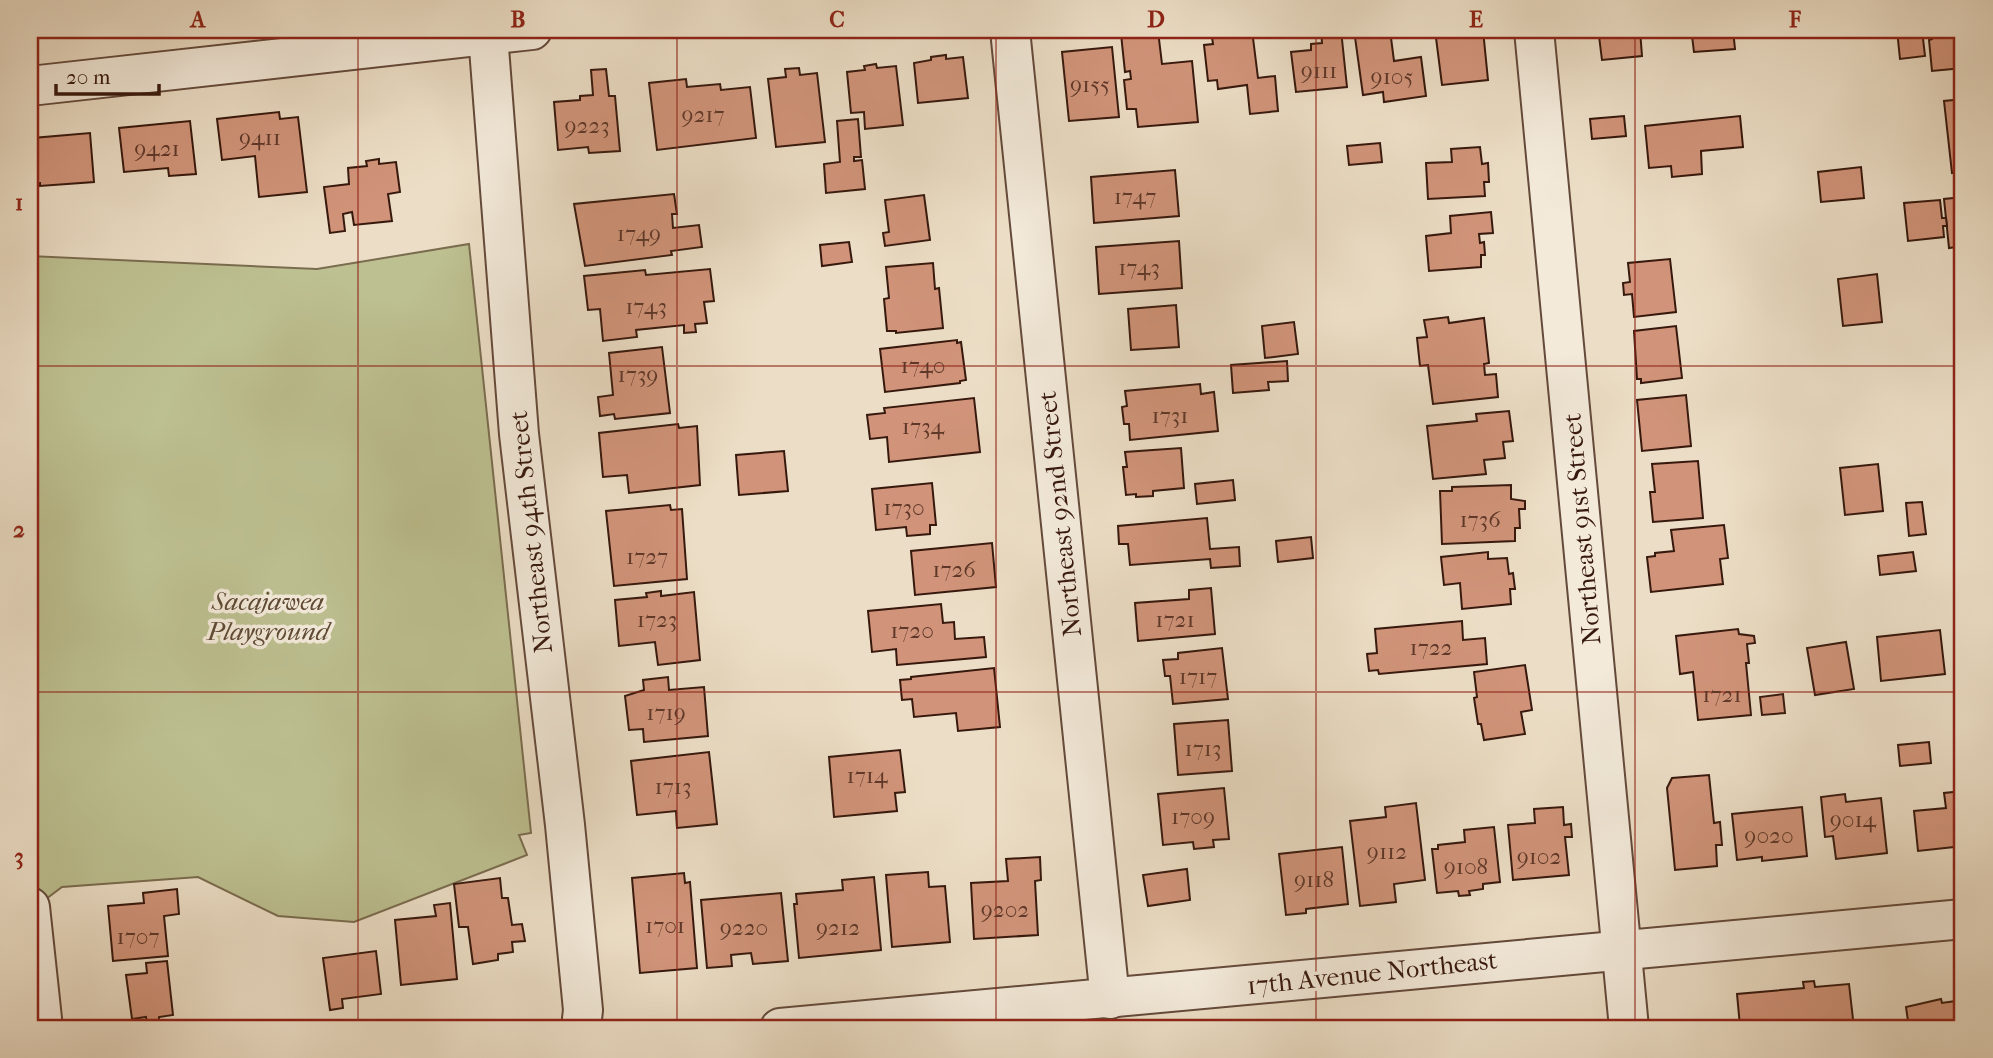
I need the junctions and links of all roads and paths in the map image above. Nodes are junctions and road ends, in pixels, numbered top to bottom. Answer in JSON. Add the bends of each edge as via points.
{"nodes":[{"id":1,"x":533,"y":30,"type":"edge"},
{"id":2,"x":1010,"y":30,"type":"edge"},
{"id":3,"x":1534,"y":30,"type":"edge"},
{"id":4,"x":488,"y":35,"type":"junction"},
{"id":5,"x":30,"y":86,"type":"edge"},
{"id":6,"x":30,"y":908,"type":"edge"},
{"id":7,"x":1963,"y":919,"type":"edge"},
{"id":8,"x":1622,"y":949,"type":"junction"},
{"id":9,"x":1110,"y":999,"type":"junction"},
{"id":10,"x":43,"y":1028,"type":"edge"},
{"id":11,"x":581,"y":1028,"type":"edge"},
{"id":12,"x":780,"y":1028,"type":"edge"},
{"id":13,"x":1629,"y":1028,"type":"edge"}],
"edges":[{"from":1,"to":4,"type":"street"},
{"from":2,"to":9,"type":"street","name":"Northeast 92nd Street"},
{"from":3,"to":8,"type":"street","name":"Northeast 91st Street"},
{"from":4,"to":5,"type":"street"},
{"from":4,"to":11,"type":"street","name":"Northeast 94th Street","via":[[519,434],[566,834]]},
{"from":6,"to":10,"type":"street"},
{"from":7,"to":8,"type":"street","name":"17th Avenue Northeast"},
{"from":8,"to":9,"type":"street","name":"17th Avenue Northeast"},
{"from":8,"to":13,"type":"street","name":"Northeast 91st Street"},
{"from":9,"to":12,"type":"street","name":"17th Avenue Northeast"}]}
